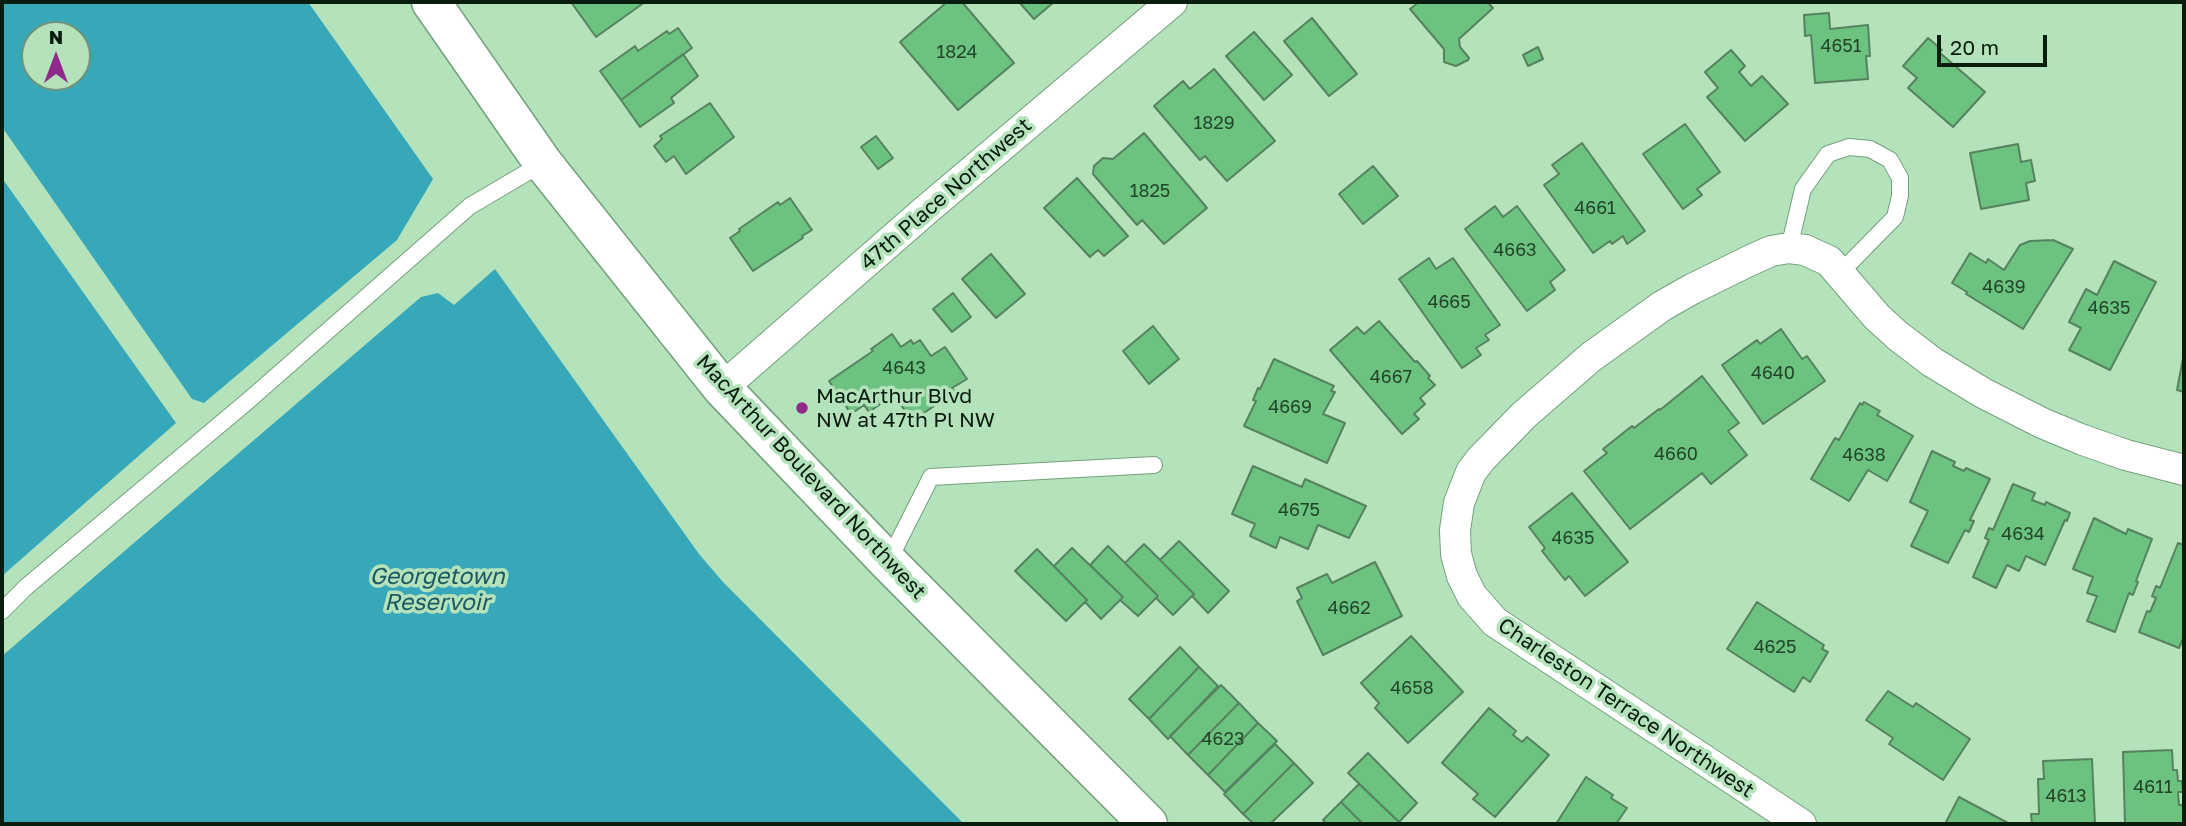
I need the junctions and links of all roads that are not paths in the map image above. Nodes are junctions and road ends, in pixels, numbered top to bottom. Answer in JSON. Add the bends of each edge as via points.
{"nodes":[{"id":1,"x":430,"y":2,"type":"edge"},
{"id":2,"x":1171,"y":2,"type":"edge"},
{"id":3,"x":543,"y":163,"type":"junction"},
{"id":4,"x":1789,"y":248,"type":"junction"},
{"id":5,"x":1840,"y":273,"type":"junction"},
{"id":6,"x":722,"y":388,"type":"junction"},
{"id":7,"x":1154,"y":465,"type":"dead end"},
{"id":8,"x":2184,"y":470,"type":"edge"},
{"id":9,"x":888,"y":562,"type":"junction"},
{"id":10,"x":2,"y":611,"type":"edge"},
{"id":11,"x":1148,"y":824,"type":"edge"},
{"id":12,"x":1801,"y":824,"type":"edge"}],
"edges":[{"from":1,"to":3,"type":"main road","name":"MacArthur Boulevard Northwest"},
{"from":2,"to":6,"type":"street","name":"47th Place Northwest"},
{"from":3,"to":6,"type":"main road","name":"MacArthur Boulevard Northwest"},
{"from":3,"to":10,"type":"lane","via":[[470,206]]},
{"from":4,"to":5,"type":"street","via":[[1818,255]]},
{"from":4,"to":5,"type":"lane","via":[[1803,189],[1828,154],[1849,147],[1870,149],[1891,160],[1900,178],[1895,217]]},
{"from":4,"to":12,"type":"street","name":"Charleston Terrace Northwest","via":[[1772,251],[1692,289],[1626,331],[1556,386],[1471,472],[1455,530],[1462,576],[1494,622]]},
{"from":5,"to":8,"type":"street","via":[[1898,336],[1983,393],[2083,440]]},
{"from":6,"to":9,"type":"main road","name":"MacArthur Boulevard Northwest"},
{"from":7,"to":9,"type":"lane","via":[[931,477]]},
{"from":9,"to":11,"type":"main road","name":"MacArthur Boulevard Northwest"}]}
